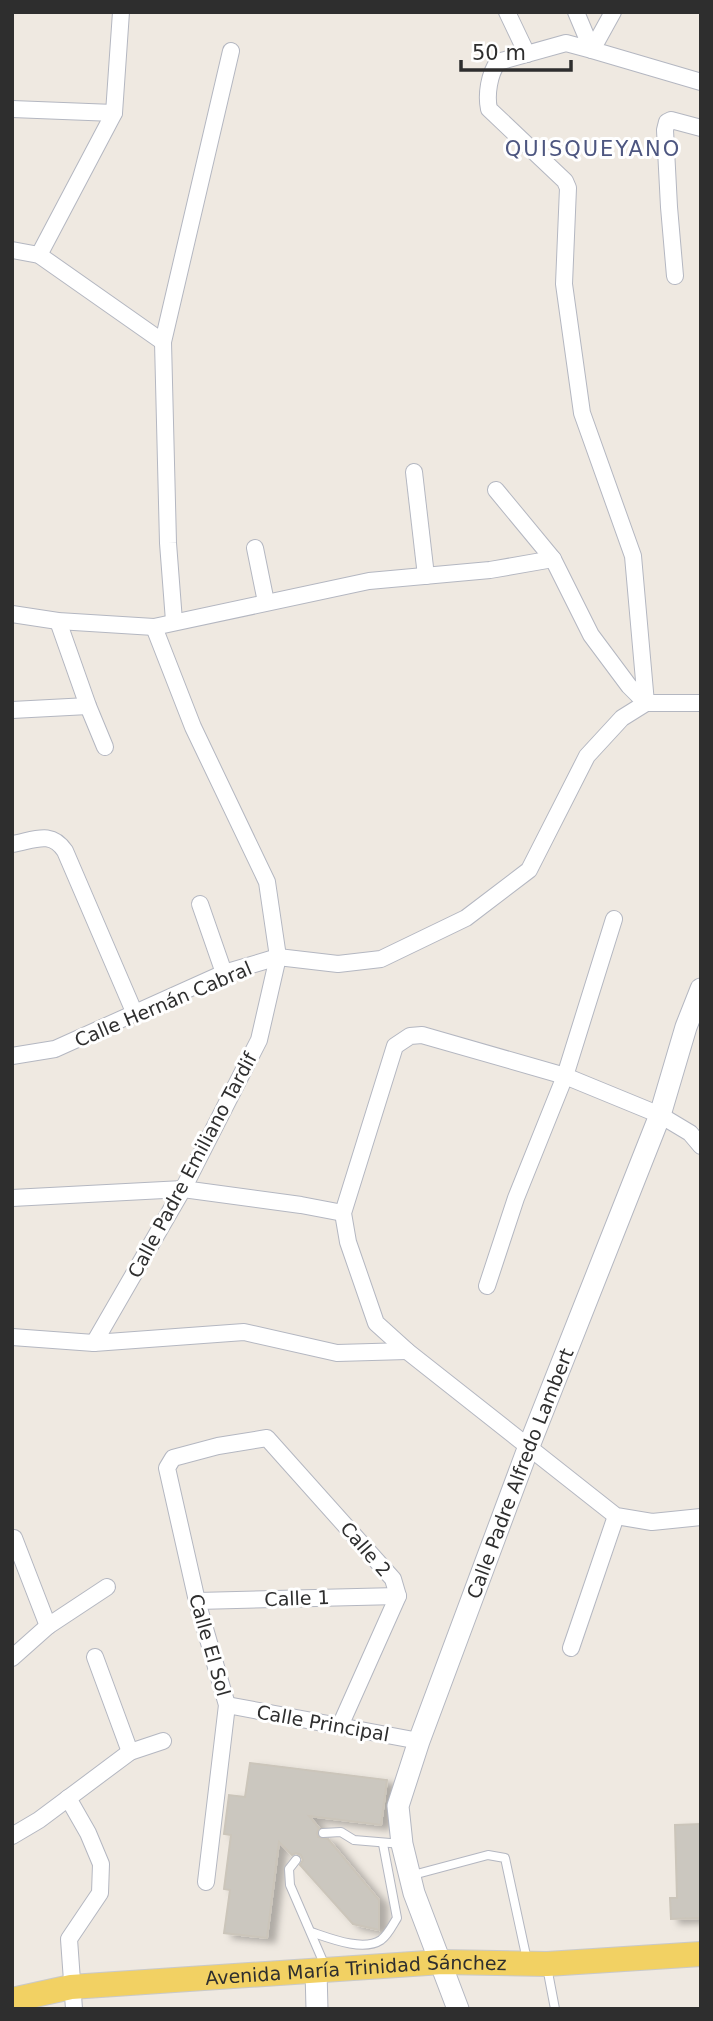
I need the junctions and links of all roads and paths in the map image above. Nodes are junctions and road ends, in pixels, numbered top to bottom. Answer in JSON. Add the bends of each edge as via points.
{"nodes":[{"id":1,"x":121,"y":12,"type":"edge"},
{"id":2,"x":507,"y":12,"type":"edge"},
{"id":3,"x":576,"y":12,"type":"edge"},
{"id":4,"x":613,"y":12,"type":"edge"},
{"id":5,"x":592,"y":50,"type":"junction"},
{"id":6,"x":231,"y":51,"type":"dead end"},
{"id":7,"x":527,"y":54,"type":"junction"},
{"id":8,"x":701,"y":82,"type":"edge"},
{"id":9,"x":12,"y":109,"type":"edge"},
{"id":10,"x":114,"y":113,"type":"junction"},
{"id":11,"x":701,"y":128,"type":"edge"},
{"id":12,"x":12,"y":250,"type":"edge"},
{"id":13,"x":39,"y":255,"type":"junction"},
{"id":14,"x":675,"y":276,"type":"dead end"},
{"id":15,"x":163,"y":342,"type":"junction"},
{"id":16,"x":414,"y":472,"type":"dead end"},
{"id":17,"x":496,"y":490,"type":"dead end"},
{"id":18,"x":255,"y":548,"type":"dead end"},
{"id":19,"x":553,"y":559,"type":"junction"},
{"id":20,"x":426,"y":576,"type":"junction"},
{"id":21,"x":266,"y":602,"type":"junction"},
{"id":22,"x":12,"y":614,"type":"edge"},
{"id":23,"x":58,"y":621,"type":"junction"},
{"id":24,"x":174,"y":621,"type":"junction"},
{"id":25,"x":154,"y":627,"type":"junction"},
{"id":26,"x":701,"y":703,"type":"edge"},
{"id":27,"x":646,"y":704,"type":"junction"},
{"id":28,"x":88,"y":706,"type":"junction"},
{"id":29,"x":12,"y":710,"type":"edge"},
{"id":30,"x":105,"y":747,"type":"dead end"},
{"id":31,"x":12,"y":844,"type":"edge"},
{"id":32,"x":200,"y":904,"type":"dead end"},
{"id":33,"x":614,"y":919,"type":"dead end"},
{"id":34,"x":278,"y":957,"type":"junction"},
{"id":35,"x":224,"y":973,"type":"junction"},
{"id":36,"x":701,"y":989,"type":"edge"},
{"id":37,"x":135,"y":1014,"type":"junction"},
{"id":38,"x":12,"y":1056,"type":"edge"},
{"id":39,"x":565,"y":1076,"type":"junction"},
{"id":40,"x":660,"y":1115,"type":"junction"},
{"id":41,"x":701,"y":1146,"type":"edge"},
{"id":42,"x":183,"y":1189,"type":"junction"},
{"id":43,"x":12,"y":1198,"type":"edge"},
{"id":44,"x":343,"y":1213,"type":"junction"},
{"id":45,"x":486,"y":1286,"type":"dead end"},
{"id":46,"x":12,"y":1338,"type":"edge"},
{"id":47,"x":94,"y":1343,"type":"junction"},
{"id":48,"x":407,"y":1351,"type":"junction"},
{"id":49,"x":218,"y":1446,"type":"joint"},
{"id":50,"x":529,"y":1446,"type":"junction"},
{"id":51,"x":616,"y":1516,"type":"junction"},
{"id":52,"x":701,"y":1517,"type":"edge"},
{"id":53,"x":14,"y":1538,"type":"dead end"},
{"id":54,"x":107,"y":1587,"type":"dead end"},
{"id":55,"x":398,"y":1596,"type":"junction"},
{"id":56,"x":197,"y":1601,"type":"junction"},
{"id":57,"x":48,"y":1626,"type":"junction"},
{"id":58,"x":571,"y":1648,"type":"dead end"},
{"id":59,"x":95,"y":1657,"type":"dead end"},
{"id":60,"x":12,"y":1658,"type":"edge"},
{"id":61,"x":228,"y":1705,"type":"junction"},
{"id":62,"x":340,"y":1726,"type":"junction"},
{"id":63,"x":163,"y":1741,"type":"dead end"},
{"id":64,"x":419,"y":1741,"type":"junction"},
{"id":65,"x":130,"y":1752,"type":"junction"},
{"id":66,"x":68,"y":1798,"type":"junction"},
{"id":67,"x":323,"y":1833,"type":"dead end"},
{"id":68,"x":12,"y":1836,"type":"edge"},
{"id":69,"x":392,"y":1844,"type":"junction"},
{"id":70,"x":296,"y":1860,"type":"dead end"},
{"id":71,"x":410,"y":1875,"type":"junction"},
{"id":72,"x":206,"y":1882,"type":"dead end"},
{"id":73,"x":311,"y":1932,"type":"junction"},
{"id":74,"x":701,"y":1954,"type":"edge"},
{"id":75,"x":442,"y":1962,"type":"junction"},
{"id":76,"x":537,"y":1964,"type":"junction"},
{"id":77,"x":321,"y":1971,"type":"junction"},
{"id":78,"x":72,"y":1998,"type":"edge"},
{"id":79,"x":12,"y":2000,"type":"edge"},
{"id":80,"x":317,"y":2009,"type":"edge"},
{"id":81,"x":458,"y":2009,"type":"edge"},
{"id":82,"x":555,"y":2009,"type":"edge"}],
"edges":[{"from":1,"to":10,"type":"street"},
{"from":2,"to":7,"type":"street"},
{"from":3,"to":5,"type":"street"},
{"from":4,"to":5,"type":"street"},
{"from":5,"to":7,"type":"street","via":[[566,43]]},
{"from":5,"to":8,"type":"street"},
{"from":6,"to":15,"type":"street"},
{"from":7,"to":27,"type":"street","via":[[498,62],[487,97],[489,109],[568,188],[564,284],[582,413],[633,556]]},
{"from":9,"to":10,"type":"street"},
{"from":10,"to":13,"type":"street"},
{"from":11,"to":14,"type":"street","via":[[671,120],[665,130]]},
{"from":12,"to":13,"type":"street"},
{"from":13,"to":15,"type":"street"},
{"from":15,"to":24,"type":"street"},
{"from":16,"to":20,"type":"street"},
{"from":17,"to":19,"type":"street"},
{"from":18,"to":21,"type":"street"},
{"from":19,"to":20,"type":"street"},
{"from":19,"to":27,"type":"street","via":[[590,635]]},
{"from":20,"to":21,"type":"street","via":[[369,581]]},
{"from":21,"to":24,"type":"street"},
{"from":22,"to":23,"type":"street"},
{"from":23,"to":25,"type":"street"},
{"from":23,"to":28,"type":"street"},
{"from":24,"to":25,"type":"street"},
{"from":25,"to":34,"type":"street","name":"Calle Padre Emiliano Tardif","via":[[193,727],[267,882]]},
{"from":26,"to":27,"type":"street"},
{"from":27,"to":34,"type":"street","name":"Calle Hernán Cabral","via":[[622,718],[587,756],[530,870],[466,918],[381,959],[338,964]]},
{"from":28,"to":29,"type":"street"},
{"from":28,"to":30,"type":"street"},
{"from":31,"to":37,"type":"street","via":[[48,837],[58,840]]},
{"from":32,"to":35,"type":"street"},
{"from":33,"to":39,"type":"street"},
{"from":34,"to":35,"type":"street","name":"Calle Hernán Cabral"},
{"from":34,"to":42,"type":"street","name":"Calle Padre Emiliano Tardif","via":[[259,1040]]},
{"from":35,"to":37,"type":"street","name":"Calle Hernán Cabral"},
{"from":36,"to":40,"type":"street","name":"Calle Padre Alfredo Lambert"},
{"from":37,"to":38,"type":"street","name":"Calle Hernán Cabral","via":[[55,1049]]},
{"from":39,"to":40,"type":"street"},
{"from":39,"to":44,"type":"street","via":[[422,1035],[403,1039],[395,1046]]},
{"from":39,"to":45,"type":"street"},
{"from":40,"to":41,"type":"street","via":[[690,1133]]},
{"from":40,"to":50,"type":"street","name":"Calle Padre Alfredo Lambert"},
{"from":42,"to":43,"type":"street"},
{"from":42,"to":44,"type":"street"},
{"from":42,"to":47,"type":"street","name":"Calle Padre Emiliano Tardif"},
{"from":44,"to":48,"type":"street","via":[[348,1242],[376,1323]]},
{"from":46,"to":47,"type":"street"},
{"from":47,"to":48,"type":"street","via":[[244,1332],[337,1353]]},
{"from":48,"to":50,"type":"street"},
{"from":49,"to":55,"type":"street","name":"Calle 2","via":[[262,1437],[272,1442],[393,1579]]},
{"from":49,"to":56,"type":"street","name":"Calle El Sol","via":[[173,1458],[167,1468]]},
{"from":50,"to":51,"type":"street"},
{"from":50,"to":64,"type":"street","name":"Calle Padre Alfredo Lambert"},
{"from":51,"to":52,"type":"street","via":[[652,1522]]},
{"from":51,"to":58,"type":"street"},
{"from":53,"to":57,"type":"street"},
{"from":54,"to":57,"type":"street"},
{"from":55,"to":56,"type":"street","name":"Calle 1"},
{"from":55,"to":62,"type":"street","name":"Calle 2"},
{"from":56,"to":61,"type":"street","name":"Calle El Sol"},
{"from":57,"to":60,"type":"street"},
{"from":59,"to":65,"type":"street"},
{"from":61,"to":62,"type":"street","name":"Calle Principal"},
{"from":61,"to":72,"type":"street","name":"Calle El Sol"},
{"from":62,"to":64,"type":"street","name":"Calle Principal"},
{"from":63,"to":65,"type":"street"},
{"from":64,"to":69,"type":"street","name":"Calle Padre Alfredo Lambert","via":[[398,1806]]},
{"from":65,"to":66,"type":"street"},
{"from":66,"to":68,"type":"street"},
{"from":66,"to":78,"type":"street","via":[[101,1864],[100,1893],[69,1939]]},
{"from":67,"to":69,"type":"lane","via":[[341,1832],[354,1840]]},
{"from":69,"to":71,"type":"street","name":"Calle Padre Alfredo Lambert"},
{"from":69,"to":73,"type":"lane","via":[[397,1918],[387,1934],[378,1942],[360,1944]]},
{"from":70,"to":73,"type":"lane","via":[[289,1869],[290,1885]]},
{"from":71,"to":75,"type":"street","name":"Calle Padre Alfredo Lambert"},
{"from":71,"to":76,"type":"lane","via":[[488,1855],[505,1858]]},
{"from":73,"to":77,"type":"lane"},
{"from":74,"to":76,"type":"main road","name":"Avenida María Trinidad Sánchez"},
{"from":75,"to":76,"type":"main road","name":"Avenida María Trinidad Sánchez"},
{"from":75,"to":77,"type":"main road","name":"Avenida María Trinidad Sánchez"},
{"from":75,"to":81,"type":"street","name":"Calle Padre Alfredo Lambert"},
{"from":76,"to":82,"type":"lane"},
{"from":77,"to":78,"type":"main road","name":"Avenida María Trinidad Sánchez"},
{"from":77,"to":80,"type":"street"},
{"from":78,"to":79,"type":"main road","name":"Avenida María Trinidad Sánchez"}]}
